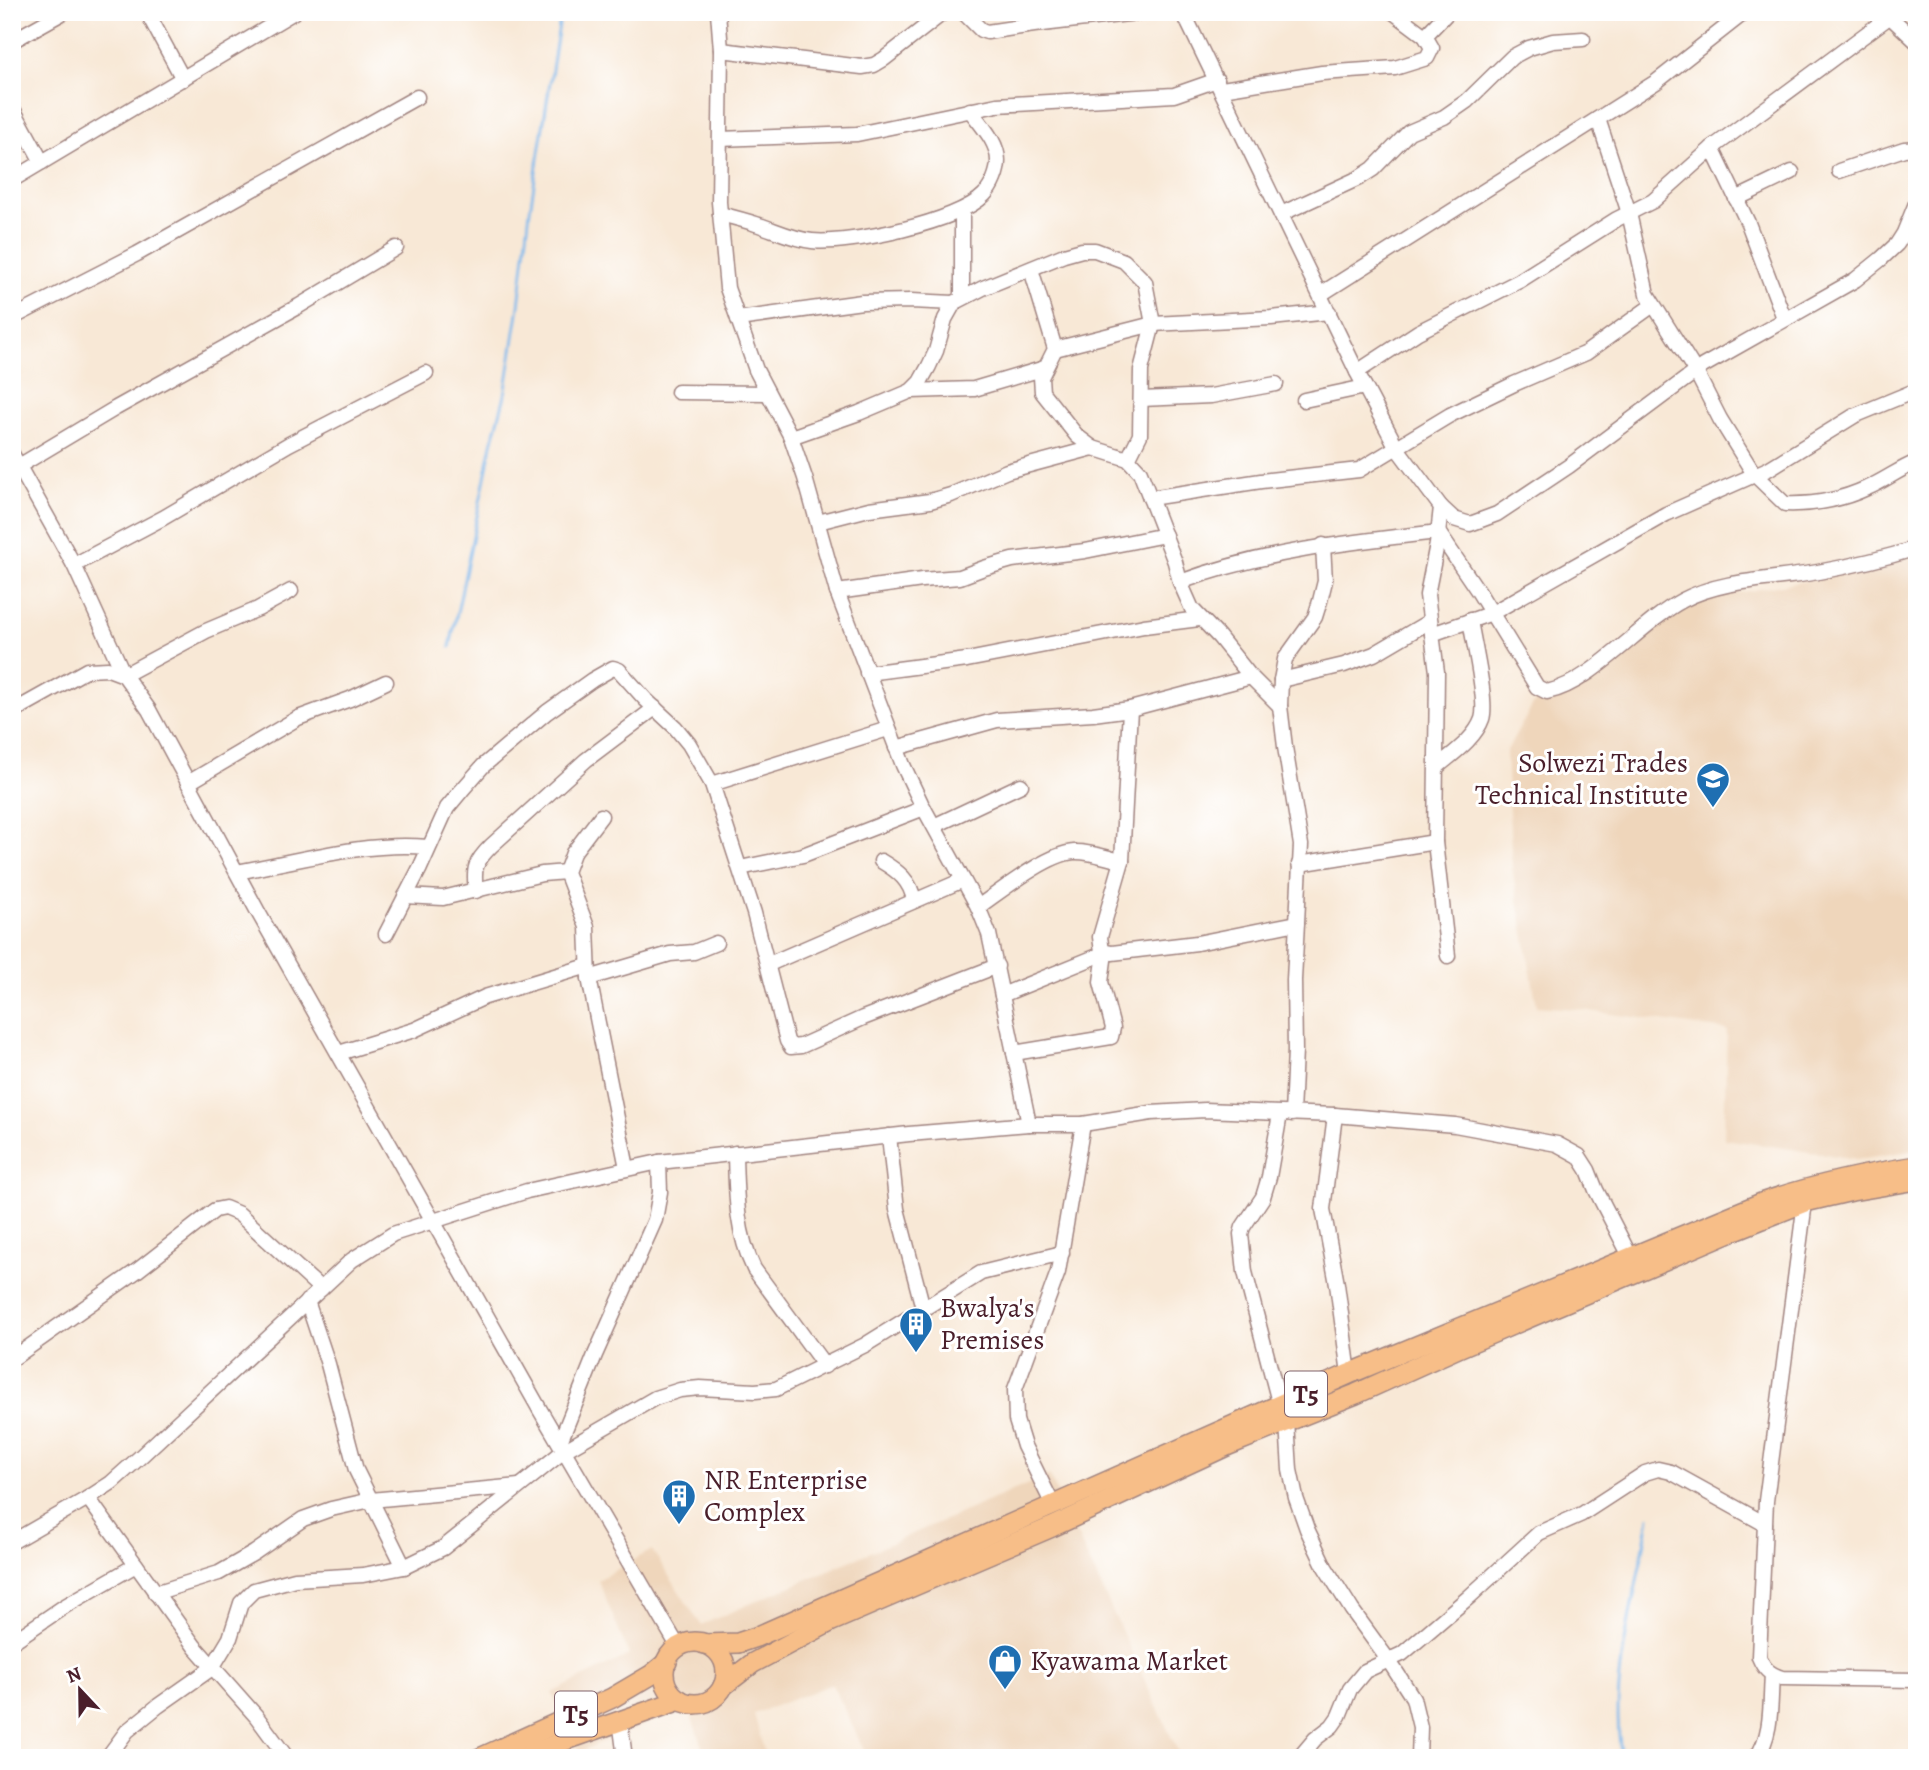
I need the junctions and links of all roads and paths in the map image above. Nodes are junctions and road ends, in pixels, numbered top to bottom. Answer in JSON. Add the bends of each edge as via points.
{"nodes":[{"id":1,"x":64,"y":12,"type":"edge"},
{"id":2,"x":148,"y":12,"type":"edge"},
{"id":3,"x":294,"y":12,"type":"edge"},
{"id":4,"x":718,"y":12,"type":"edge"},
{"id":5,"x":944,"y":12,"type":"edge"},
{"id":6,"x":962,"y":12,"type":"edge"},
{"id":7,"x":1145,"y":12,"type":"edge"},
{"id":8,"x":1183,"y":12,"type":"edge"},
{"id":9,"x":1393,"y":12,"type":"edge"},
{"id":10,"x":1448,"y":12,"type":"edge"},
{"id":11,"x":1745,"y":12,"type":"edge"},
{"id":12,"x":1887,"y":14,"type":"edge"},
{"id":13,"x":1425,"y":36,"type":"junction"},
{"id":14,"x":1583,"y":39,"type":"dead end"},
{"id":15,"x":12,"y":41,"type":"edge"},
{"id":16,"x":1917,"y":43,"type":"edge"},
{"id":17,"x":721,"y":50,"type":"junction"},
{"id":18,"x":183,"y":79,"type":"junction"},
{"id":19,"x":1219,"y":84,"type":"junction"},
{"id":20,"x":417,"y":97,"type":"dead end"},
{"id":21,"x":12,"y":107,"type":"edge"},
{"id":22,"x":970,"y":110,"type":"junction"},
{"id":23,"x":1598,"y":119,"type":"junction"},
{"id":24,"x":720,"y":139,"type":"junction"},
{"id":25,"x":1712,"y":148,"type":"junction"},
{"id":26,"x":1917,"y":148,"type":"edge"},
{"id":27,"x":42,"y":162,"type":"junction"},
{"id":28,"x":1839,"y":171,"type":"dead end"},
{"id":29,"x":1792,"y":172,"type":"dead end"},
{"id":30,"x":12,"y":180,"type":"edge"},
{"id":31,"x":1737,"y":199,"type":"junction"},
{"id":32,"x":1917,"y":201,"type":"edge"},
{"id":33,"x":962,"y":211,"type":"junction"},
{"id":34,"x":1629,"y":212,"type":"junction"},
{"id":35,"x":1281,"y":214,"type":"junction"},
{"id":36,"x":720,"y":215,"type":"junction"},
{"id":37,"x":396,"y":248,"type":"dead end"},
{"id":38,"x":1031,"y":269,"type":"junction"},
{"id":39,"x":1321,"y":294,"type":"junction"},
{"id":40,"x":958,"y":301,"type":"junction"},
{"id":41,"x":1653,"y":305,"type":"junction"},
{"id":42,"x":1329,"y":312,"type":"junction"},
{"id":43,"x":12,"y":318,"type":"edge"},
{"id":44,"x":1784,"y":318,"type":"junction"},
{"id":45,"x":738,"y":319,"type":"junction"},
{"id":46,"x":1153,"y":324,"type":"junction"},
{"id":47,"x":1055,"y":349,"type":"junction"},
{"id":48,"x":1045,"y":368,"type":"junction"},
{"id":49,"x":1357,"y":372,"type":"junction"},
{"id":50,"x":1696,"y":372,"type":"junction"},
{"id":51,"x":426,"y":373,"type":"dead end"},
{"id":52,"x":1276,"y":384,"type":"dead end"},
{"id":53,"x":1365,"y":387,"type":"junction"},
{"id":54,"x":1917,"y":390,"type":"edge"},
{"id":55,"x":911,"y":391,"type":"junction"},
{"id":56,"x":678,"y":392,"type":"dead end"},
{"id":57,"x":767,"y":393,"type":"junction"},
{"id":58,"x":1141,"y":399,"type":"junction"},
{"id":59,"x":1304,"y":400,"type":"dead end"},
{"id":60,"x":791,"y":437,"type":"junction"},
{"id":61,"x":1093,"y":447,"type":"junction"},
{"id":62,"x":1397,"y":448,"type":"junction"},
{"id":63,"x":1128,"y":459,"type":"junction"},
{"id":64,"x":16,"y":460,"type":"edge"},
{"id":65,"x":1917,"y":462,"type":"edge"},
{"id":66,"x":1754,"y":474,"type":"junction"},
{"id":67,"x":1150,"y":498,"type":"junction"},
{"id":68,"x":1441,"y":507,"type":"junction"},
{"id":69,"x":818,"y":522,"type":"junction"},
{"id":70,"x":1438,"y":532,"type":"junction"},
{"id":71,"x":1164,"y":535,"type":"junction"},
{"id":72,"x":1323,"y":545,"type":"junction"},
{"id":73,"x":1917,"y":548,"type":"edge"},
{"id":74,"x":74,"y":565,"type":"junction"},
{"id":75,"x":1180,"y":582,"type":"junction"},
{"id":76,"x":292,"y":591,"type":"dead end"},
{"id":77,"x":837,"y":592,"type":"junction"},
{"id":78,"x":1492,"y":613,"type":"junction"},
{"id":79,"x":1199,"y":618,"type":"junction"},
{"id":80,"x":1469,"y":620,"type":"junction"},
{"id":81,"x":1431,"y":627,"type":"junction"},
{"id":82,"x":867,"y":673,"type":"junction"},
{"id":83,"x":124,"y":675,"type":"junction"},
{"id":84,"x":1251,"y":677,"type":"junction"},
{"id":85,"x":1281,"y":680,"type":"junction"},
{"id":86,"x":386,"y":682,"type":"dead end"},
{"id":87,"x":1280,"y":706,"type":"junction"},
{"id":88,"x":655,"y":708,"type":"junction"},
{"id":89,"x":1130,"y":709,"type":"junction"},
{"id":90,"x":12,"y":712,"type":"edge"},
{"id":91,"x":888,"y":729,"type":"junction"},
{"id":92,"x":896,"y":748,"type":"junction"},
{"id":93,"x":1437,"y":767,"type":"junction"},
{"id":94,"x":188,"y":783,"type":"junction"},
{"id":95,"x":712,"y":784,"type":"junction"},
{"id":96,"x":1021,"y":785,"type":"dead end"},
{"id":97,"x":924,"y":808,"type":"junction"},
{"id":98,"x":601,"y":816,"type":"dead end"},
{"id":99,"x":934,"y":827,"type":"junction"},
{"id":100,"x":1435,"y":842,"type":"junction"},
{"id":101,"x":428,"y":847,"type":"junction"},
{"id":102,"x":881,"y":861,"type":"dead end"},
{"id":103,"x":1122,"y":862,"type":"junction"},
{"id":104,"x":1299,"y":864,"type":"junction"},
{"id":105,"x":740,"y":868,"type":"junction"},
{"id":106,"x":237,"y":872,"type":"junction"},
{"id":107,"x":566,"y":872,"type":"junction"},
{"id":108,"x":963,"y":880,"type":"junction"},
{"id":109,"x":477,"y":891,"type":"junction"},
{"id":110,"x":405,"y":896,"type":"junction"},
{"id":111,"x":914,"y":901,"type":"junction"},
{"id":112,"x":978,"y":906,"type":"junction"},
{"id":113,"x":1297,"y":923,"type":"junction"},
{"id":114,"x":386,"y":934,"type":"dead end"},
{"id":115,"x":716,"y":943,"type":"dead end"},
{"id":116,"x":1105,"y":953,"type":"junction"},
{"id":117,"x":1448,"y":956,"type":"dead end"},
{"id":118,"x":769,"y":964,"type":"junction"},
{"id":119,"x":997,"y":966,"type":"junction"},
{"id":120,"x":589,"y":972,"type":"junction"},
{"id":121,"x":1002,"y":995,"type":"junction"},
{"id":122,"x":339,"y":1053,"type":"junction"},
{"id":123,"x":1014,"y":1053,"type":"junction"},
{"id":124,"x":1286,"y":1114,"type":"junction"},
{"id":125,"x":1335,"y":1115,"type":"junction"},
{"id":126,"x":1029,"y":1124,"type":"junction"},
{"id":127,"x":1083,"y":1124,"type":"junction"},
{"id":128,"x":889,"y":1136,"type":"junction"},
{"id":129,"x":735,"y":1153,"type":"junction"},
{"id":130,"x":659,"y":1162,"type":"junction"},
{"id":131,"x":1917,"y":1166,"type":"edge"},
{"id":132,"x":626,"y":1168,"type":"junction"},
{"id":133,"x":1917,"y":1180,"type":"edge"},
{"id":134,"x":1805,"y":1202,"type":"junction"},
{"id":135,"x":434,"y":1220,"type":"junction"},
{"id":136,"x":1062,"y":1253,"type":"junction"},
{"id":137,"x":1630,"y":1256,"type":"junction"},
{"id":138,"x":321,"y":1289,"type":"junction"},
{"id":139,"x":307,"y":1301,"type":"junction"},
{"id":140,"x":923,"y":1308,"type":"junction"},
{"id":141,"x":12,"y":1359,"type":"edge"},
{"id":142,"x":825,"y":1366,"type":"junction"},
{"id":143,"x":1349,"y":1374,"type":"junction"},
{"id":144,"x":1283,"y":1414,"type":"junction"},
{"id":145,"x":563,"y":1446,"type":"junction"},
{"id":146,"x":519,"y":1486,"type":"junction"},
{"id":147,"x":88,"y":1498,"type":"junction"},
{"id":148,"x":371,"y":1500,"type":"junction"},
{"id":149,"x":1054,"y":1507,"type":"junction"},
{"id":150,"x":1765,"y":1524,"type":"junction"},
{"id":151,"x":12,"y":1542,"type":"edge"},
{"id":152,"x":136,"y":1565,"type":"junction"},
{"id":153,"x":404,"y":1567,"type":"junction"},
{"id":154,"x":155,"y":1593,"type":"junction"},
{"id":155,"x":12,"y":1642,"type":"edge"},
{"id":156,"x":704,"y":1644,"type":"junction"},
{"id":157,"x":673,"y":1655,"type":"junction"},
{"id":158,"x":1389,"y":1661,"type":"junction"},
{"id":159,"x":212,"y":1668,"type":"junction"},
{"id":160,"x":1772,"y":1675,"type":"junction"},
{"id":161,"x":1917,"y":1680,"type":"edge"},
{"id":162,"x":723,"y":1686,"type":"junction"},
{"id":163,"x":680,"y":1700,"type":"junction"},
{"id":164,"x":620,"y":1720,"type":"junction"},
{"id":165,"x":107,"y":1758,"type":"edge"},
{"id":166,"x":287,"y":1758,"type":"edge"},
{"id":167,"x":480,"y":1758,"type":"edge"},
{"id":168,"x":523,"y":1758,"type":"edge"},
{"id":169,"x":625,"y":1758,"type":"edge"},
{"id":170,"x":1299,"y":1758,"type":"edge"},
{"id":171,"x":1419,"y":1758,"type":"edge"},
{"id":172,"x":1756,"y":1758,"type":"edge"}],
"edges":[{"from":1,"to":15,"type":"street"},
{"from":2,"to":18,"type":"street"},
{"from":3,"to":18,"type":"street"},
{"from":4,"to":17,"type":"street"},
{"from":5,"to":17,"type":"street","via":[[874,65]]},
{"from":6,"to":7,"type":"street","via":[[987,33]]},
{"from":8,"to":19,"type":"street"},
{"from":9,"to":13,"type":"street"},
{"from":10,"to":13,"type":"street"},
{"from":11,"to":23,"type":"street","via":[[1656,82]]},
{"from":12,"to":16,"type":"street"},
{"from":12,"to":25,"type":"street"},
{"from":13,"to":19,"type":"street","via":[[1431,54],[1395,68]]},
{"from":14,"to":35,"type":"street","via":[[1553,41],[1521,52],[1444,117],[1409,132],[1373,169]]},
{"from":17,"to":24,"type":"street"},
{"from":18,"to":27,"type":"street"},
{"from":19,"to":22,"type":"street","via":[[1174,96],[1063,100]]},
{"from":19,"to":35,"type":"street"},
{"from":20,"to":43,"type":"street","via":[[137,254]]},
{"from":21,"to":27,"type":"street"},
{"from":22,"to":24,"type":"street","via":[[857,134]]},
{"from":22,"to":33,"type":"street","via":[[992,140],[998,161],[991,187]]},
{"from":23,"to":34,"type":"street"},
{"from":23,"to":39,"type":"street"},
{"from":24,"to":36,"type":"street"},
{"from":25,"to":31,"type":"street"},
{"from":25,"to":34,"type":"street","via":[[1653,201]]},
{"from":26,"to":28,"type":"street"},
{"from":27,"to":30,"type":"street"},
{"from":29,"to":31,"type":"street"},
{"from":31,"to":44,"type":"street"},
{"from":32,"to":44,"type":"street","via":[[1903,233],[1881,259],[1855,280]]},
{"from":33,"to":36,"type":"street","via":[[867,237],[827,242],[795,238]]},
{"from":33,"to":40,"type":"street"},
{"from":34,"to":41,"type":"street"},
{"from":34,"to":49,"type":"street","via":[[1519,281],[1418,332]]},
{"from":35,"to":39,"type":"street"},
{"from":36,"to":45,"type":"street","via":[[727,289]]},
{"from":37,"to":64,"type":"street"},
{"from":38,"to":40,"type":"street"},
{"from":38,"to":46,"type":"street","via":[[1082,250],[1110,254],[1144,282]]},
{"from":38,"to":47,"type":"street"},
{"from":39,"to":42,"type":"street"},
{"from":40,"to":45,"type":"street","via":[[862,302]]},
{"from":40,"to":55,"type":"street","via":[[945,319],[929,366]]},
{"from":41,"to":50,"type":"street"},
{"from":41,"to":62,"type":"street","via":[[1586,353],[1450,415]]},
{"from":42,"to":46,"type":"street"},
{"from":42,"to":49,"type":"street"},
{"from":44,"to":50,"type":"street"},
{"from":45,"to":57,"type":"street"},
{"from":46,"to":47,"type":"street"},
{"from":46,"to":58,"type":"street","via":[[1141,370]]},
{"from":47,"to":48,"type":"street"},
{"from":48,"to":55,"type":"street","via":[[974,389]]},
{"from":48,"to":61,"type":"street","via":[[1042,393],[1077,436]]},
{"from":49,"to":53,"type":"street"},
{"from":50,"to":66,"type":"street"},
{"from":50,"to":68,"type":"street","via":[[1497,514],[1470,524],[1454,519]]},
{"from":51,"to":74,"type":"street"},
{"from":52,"to":58,"type":"street","via":[[1211,396]]},
{"from":53,"to":59,"type":"street"},
{"from":53,"to":62,"type":"street"},
{"from":54,"to":66,"type":"street","via":[[1854,416]]},
{"from":55,"to":60,"type":"street"},
{"from":56,"to":57,"type":"street"},
{"from":57,"to":60,"type":"street"},
{"from":58,"to":63,"type":"street","via":[[1140,435]]},
{"from":60,"to":69,"type":"street"},
{"from":61,"to":63,"type":"street"},
{"from":61,"to":69,"type":"street","via":[[1007,471],[930,501]]},
{"from":62,"to":67,"type":"street","via":[[1359,470]]},
{"from":62,"to":68,"type":"street"},
{"from":63,"to":67,"type":"street","via":[[1140,472]]},
{"from":64,"to":74,"type":"street"},
{"from":65,"to":66,"type":"street","via":[[1866,489],[1809,505],[1785,504]]},
{"from":66,"to":78,"type":"street","via":[[1654,520]]},
{"from":67,"to":71,"type":"street"},
{"from":68,"to":70,"type":"street"},
{"from":69,"to":77,"type":"street"},
{"from":70,"to":72,"type":"street"},
{"from":70,"to":78,"type":"street"},
{"from":70,"to":81,"type":"street","via":[[1427,594]]},
{"from":71,"to":75,"type":"street"},
{"from":71,"to":77,"type":"street","via":[[1012,560],[960,577]]},
{"from":72,"to":75,"type":"street","via":[[1245,561]]},
{"from":72,"to":85,"type":"street","via":[[1321,601],[1285,659]]},
{"from":73,"to":78,"type":"street","via":[[1696,595],[1668,610],[1572,682],[1547,692],[1537,687]]},
{"from":74,"to":83,"type":"street"},
{"from":75,"to":79,"type":"street"},
{"from":76,"to":83,"type":"street"},
{"from":77,"to":82,"type":"street"},
{"from":78,"to":80,"type":"street"},
{"from":79,"to":82,"type":"street","via":[[967,660]]},
{"from":79,"to":84,"type":"street"},
{"from":80,"to":81,"type":"street"},
{"from":80,"to":93,"type":"street","via":[[1482,718],[1466,742]]},
{"from":81,"to":85,"type":"street","via":[[1344,665]]},
{"from":81,"to":93,"type":"street","via":[[1437,672]]},
{"from":82,"to":91,"type":"street"},
{"from":83,"to":90,"type":"street","via":[[108,669],[87,670]]},
{"from":83,"to":94,"type":"street","via":[[149,710]]},
{"from":84,"to":87,"type":"street"},
{"from":84,"to":89,"type":"street"},
{"from":85,"to":87,"type":"street"},
{"from":86,"to":94,"type":"street","via":[[298,718]]},
{"from":87,"to":104,"type":"street","via":[[1301,845]]},
{"from":88,"to":95,"type":"street","via":[[689,744]]},
{"from":88,"to":101,"type":"street","via":[[619,670],[604,673],[547,712],[483,766],[447,808]]},
{"from":88,"to":109,"type":"street","via":[[586,760],[477,860]]},
{"from":89,"to":92,"type":"street","via":[[997,720]]},
{"from":89,"to":103,"type":"street"},
{"from":91,"to":92,"type":"street"},
{"from":91,"to":95,"type":"street"},
{"from":92,"to":97,"type":"street"},
{"from":93,"to":100,"type":"street"},
{"from":94,"to":106,"type":"street"},
{"from":95,"to":105,"type":"street"},
{"from":96,"to":99,"type":"street"},
{"from":97,"to":99,"type":"street"},
{"from":97,"to":105,"type":"street","via":[[803,855]]},
{"from":98,"to":107,"type":"street","via":[[573,853]]},
{"from":99,"to":108,"type":"street"},
{"from":100,"to":104,"type":"street"},
{"from":100,"to":117,"type":"street"},
{"from":101,"to":106,"type":"street","via":[[375,847]]},
{"from":101,"to":110,"type":"street"},
{"from":102,"to":111,"type":"street","via":[[906,880]]},
{"from":103,"to":112,"type":"street","via":[[1085,853],[1056,856]]},
{"from":103,"to":116,"type":"street","via":[[1100,937]]},
{"from":104,"to":113,"type":"street"},
{"from":105,"to":118,"type":"street"},
{"from":106,"to":122,"type":"street"},
{"from":107,"to":109,"type":"street"},
{"from":107,"to":120,"type":"street","via":[[587,926]]},
{"from":108,"to":111,"type":"street"},
{"from":108,"to":112,"type":"street"},
{"from":109,"to":110,"type":"street","via":[[443,898]]},
{"from":110,"to":114,"type":"street"},
{"from":111,"to":118,"type":"street"},
{"from":112,"to":119,"type":"street"},
{"from":113,"to":116,"type":"street","via":[[1197,943]]},
{"from":113,"to":124,"type":"street","via":[[1295,1051]]},
{"from":115,"to":120,"type":"street","via":[[694,952]]},
{"from":116,"to":121,"type":"street"},
{"from":116,"to":123,"type":"street","via":[[1101,982],[1113,1028],[1111,1037]]},
{"from":118,"to":119,"type":"street","via":[[787,1041],[794,1048]]},
{"from":119,"to":121,"type":"street"},
{"from":120,"to":122,"type":"street","via":[[485,997],[414,1030]]},
{"from":120,"to":132,"type":"street"},
{"from":121,"to":123,"type":"street"},
{"from":122,"to":135,"type":"street"},
{"from":123,"to":126,"type":"street"},
{"from":124,"to":125,"type":"street"},
{"from":124,"to":127,"type":"street","via":[[1205,1110]]},
{"from":124,"to":144,"type":"street","via":[[1266,1187],[1241,1234],[1245,1272]]},
{"from":125,"to":137,"type":"street","via":[[1455,1125],[1557,1144],[1579,1156]]},
{"from":125,"to":143,"type":"street","via":[[1323,1209]]},
{"from":126,"to":127,"type":"street"},
{"from":126,"to":128,"type":"street"},
{"from":127,"to":136,"type":"street"},
{"from":128,"to":129,"type":"street"},
{"from":128,"to":140,"type":"street","via":[[897,1209]]},
{"from":129,"to":130,"type":"street"},
{"from":129,"to":142,"type":"street","via":[[738,1221],[747,1255]]},
{"from":130,"to":132,"type":"street"},
{"from":130,"to":145,"type":"street","via":[[656,1220],[595,1354]]},
{"from":131,"to":137,"type":"highway","number":"T5","via":[[1799,1190]]},
{"from":132,"to":135,"type":"street","via":[[527,1191]]},
{"from":133,"to":134,"type":"highway","number":"T5"},
{"from":134,"to":144,"type":"highway","number":"T5"},
{"from":134,"to":150,"type":"street"},
{"from":135,"to":138,"type":"street","via":[[371,1247]]},
{"from":135,"to":145,"type":"street"},
{"from":136,"to":140,"type":"street","via":[[981,1273]]},
{"from":136,"to":149,"type":"street","via":[[1052,1293],[1015,1389],[1016,1420],[1024,1446]]},
{"from":137,"to":143,"type":"highway","number":"T5"},
{"from":138,"to":139,"type":"street"},
{"from":138,"to":141,"type":"street","via":[[239,1214],[220,1208]]},
{"from":139,"to":147,"type":"street","via":[[139,1458]]},
{"from":139,"to":148,"type":"street","via":[[349,1449]]},
{"from":140,"to":142,"type":"street"},
{"from":142,"to":145,"type":"street","via":[[766,1391],[700,1388],[667,1394]]},
{"from":143,"to":144,"type":"highway","number":"T5"},
{"from":144,"to":149,"type":"highway","number":"T5","via":[[1222,1430]]},
{"from":144,"to":158,"type":"street","via":[[1290,1470],[1307,1529],[1325,1567]]},
{"from":144,"to":162,"type":"highway","number":"T5","via":[[1229,1445],[1052,1527],[831,1622],[753,1663]]},
{"from":145,"to":146,"type":"street"},
{"from":145,"to":157,"type":"street"},
{"from":146,"to":148,"type":"street"},
{"from":146,"to":153,"type":"street","via":[[443,1548]]},
{"from":147,"to":151,"type":"street"},
{"from":147,"to":152,"type":"street"},
{"from":148,"to":153,"type":"street"},
{"from":148,"to":154,"type":"street","via":[[303,1519],[219,1573]]},
{"from":149,"to":156,"type":"highway","number":"T5","via":[[757,1637]]},
{"from":150,"to":158,"type":"street","via":[[1671,1472],[1652,1470],[1582,1514],[1539,1533]]},
{"from":150,"to":160,"type":"street","via":[[1758,1646],[1763,1667]]},
{"from":152,"to":154,"type":"street"},
{"from":152,"to":155,"type":"street"},
{"from":153,"to":159,"type":"street","via":[[295,1579],[254,1590],[242,1603],[230,1638]]},
{"from":154,"to":159,"type":"street"},
{"from":156,"to":157,"type":"highway","number":"T5","via":[[694,1643]]},
{"from":156,"to":162,"type":"highway","via":[[723,1661]]},
{"from":157,"to":163,"type":"highway","via":[[665,1680]]},
{"from":157,"to":167,"type":"highway","number":"T5","via":[[651,1675],[612,1698]]},
{"from":158,"to":170,"type":"street","via":[[1357,1679],[1332,1726]]},
{"from":158,"to":171,"type":"street","via":[[1417,1711]]},
{"from":159,"to":165,"type":"street","via":[[127,1731]]},
{"from":159,"to":166,"type":"street"},
{"from":160,"to":161,"type":"street"},
{"from":160,"to":172,"type":"street","via":[[1765,1742]]},
{"from":162,"to":163,"type":"highway","number":"T5","via":[[704,1702]]},
{"from":163,"to":164,"type":"highway","number":"T5"},
{"from":164,"to":168,"type":"highway","number":"T5"},
{"from":164,"to":169,"type":"street"}]}
